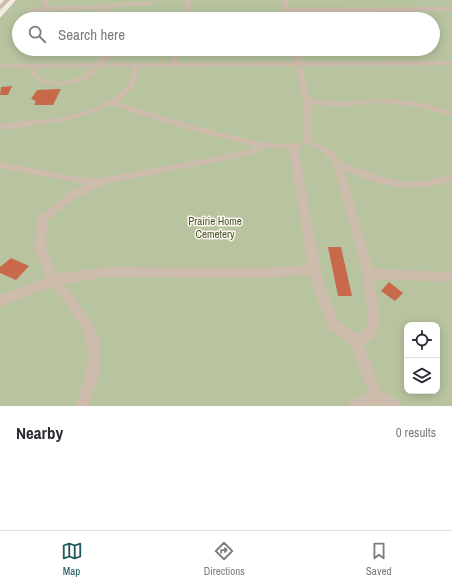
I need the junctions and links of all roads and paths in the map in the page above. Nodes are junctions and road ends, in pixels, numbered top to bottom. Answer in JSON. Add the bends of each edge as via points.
{"nodes":[{"id":1,"x":8,"y":0,"type":"edge"},
{"id":2,"x":46,"y":0,"type":"edge"},
{"id":3,"x":188,"y":0,"type":"edge"},
{"id":4,"x":284,"y":0,"type":"edge"},
{"id":5,"x":150,"y":3,"type":"dead end"},
{"id":6,"x":109,"y":7,"type":"junction"},
{"id":7,"x":0,"y":8,"type":"edge"},
{"id":8,"x":45,"y":8,"type":"junction"},
{"id":9,"x":89,"y":8,"type":"junction"},
{"id":10,"x":452,"y":9,"type":"edge"},
{"id":11,"x":287,"y":10,"type":"joint"},
{"id":12,"x":31,"y":12,"type":"edge"},
{"id":13,"x":96,"y":12,"type":"edge"},
{"id":14,"x":100,"y":12,"type":"edge"},
{"id":15,"x":185,"y":12,"type":"edge"},
{"id":16,"x":104,"y":56,"type":"edge"},
{"id":17,"x":107,"y":56,"type":"edge"},
{"id":18,"x":176,"y":56,"type":"edge"},
{"id":19,"x":296,"y":56,"type":"edge"},
{"id":20,"x":452,"y":63,"type":"edge"},
{"id":21,"x":299,"y":64,"type":"junction"},
{"id":22,"x":33,"y":65,"type":"junction"},
{"id":23,"x":99,"y":65,"type":"junction"},
{"id":24,"x":125,"y":65,"type":"junction"},
{"id":25,"x":135,"y":65,"type":"junction"},
{"id":26,"x":174,"y":65,"type":"junction"},
{"id":27,"x":0,"y":66,"type":"edge"},
{"id":28,"x":306,"y":101,"type":"junction"},
{"id":29,"x":111,"y":102,"type":"junction"},
{"id":30,"x":452,"y":114,"type":"edge"},
{"id":31,"x":0,"y":127,"type":"edge"},
{"id":32,"x":307,"y":142,"type":"junction"},
{"id":33,"x":263,"y":146,"type":"junction"},
{"id":34,"x":293,"y":146,"type":"junction"},
{"id":35,"x":0,"y":165,"type":"edge"},
{"id":36,"x":340,"y":165,"type":"junction"},
{"id":37,"x":452,"y":178,"type":"edge"},
{"id":38,"x":103,"y":181,"type":"junction"},
{"id":39,"x":315,"y":270,"type":"junction"},
{"id":40,"x":369,"y":274,"type":"junction"},
{"id":41,"x":452,"y":277,"type":"edge"},
{"id":42,"x":54,"y":280,"type":"junction"},
{"id":43,"x":0,"y":300,"type":"edge"},
{"id":44,"x":356,"y":341,"type":"junction"},
{"id":45,"x":376,"y":396,"type":"junction"},
{"id":46,"x":82,"y":406,"type":"edge"},
{"id":47,"x":355,"y":406,"type":"edge"},
{"id":48,"x":395,"y":406,"type":"edge"}],
"edges":[{"from":1,"to":7,"type":"street"},
{"from":2,"to":8,"type":"street"},
{"from":3,"to":15,"type":"street"},
{"from":4,"to":11,"type":"street"},
{"from":5,"to":6,"type":"street"},
{"from":6,"to":9,"type":"street"},
{"from":6,"to":14,"type":"street"},
{"from":8,"to":9,"type":"street"},
{"from":8,"to":12,"type":"street"},
{"from":9,"to":13,"type":"street"},
{"from":10,"to":11,"type":"street"},
{"from":16,"to":23,"type":"street"},
{"from":17,"to":24,"type":"street"},
{"from":18,"to":26,"type":"street"},
{"from":19,"to":21,"type":"street"},
{"from":20,"to":21,"type":"street"},
{"from":21,"to":26,"type":"street"},
{"from":21,"to":28,"type":"street"},
{"from":22,"to":23,"type":"street"},
{"from":22,"to":23,"type":"street","via":[[33,73],[38,79],[55,83],[88,76]]},
{"from":22,"to":27,"type":"street"},
{"from":23,"to":24,"type":"street"},
{"from":24,"to":25,"type":"street"},
{"from":25,"to":26,"type":"street"},
{"from":25,"to":29,"type":"street","via":[[131,87]]},
{"from":28,"to":30,"type":"street","via":[[346,104],[398,101],[432,107]]},
{"from":28,"to":32,"type":"street"},
{"from":29,"to":31,"type":"street","via":[[96,109],[47,122],[9,124]]},
{"from":29,"to":33,"type":"street","via":[[204,132]]},
{"from":32,"to":34,"type":"street"},
{"from":32,"to":36,"type":"street","via":[[326,150]]},
{"from":33,"to":34,"type":"street"},
{"from":33,"to":38,"type":"street","via":[[252,152]]},
{"from":34,"to":39,"type":"street"},
{"from":35,"to":38,"type":"street","via":[[83,181]]},
{"from":36,"to":37,"type":"street","via":[[389,184],[415,186]]},
{"from":36,"to":40,"type":"street"},
{"from":38,"to":42,"type":"street","via":[[71,196],[42,219],[40,249]]},
{"from":39,"to":42,"type":"street","via":[[260,273],[104,272]]},
{"from":39,"to":44,"type":"street","via":[[334,326]]},
{"from":40,"to":41,"type":"street"},
{"from":40,"to":44,"type":"street","via":[[374,322],[368,335]]},
{"from":42,"to":43,"type":"street"},
{"from":42,"to":46,"type":"street","via":[[85,322],[93,340],[93,372]]},
{"from":44,"to":45,"type":"street"},
{"from":45,"to":47,"type":"street"},
{"from":45,"to":48,"type":"street"}]}
